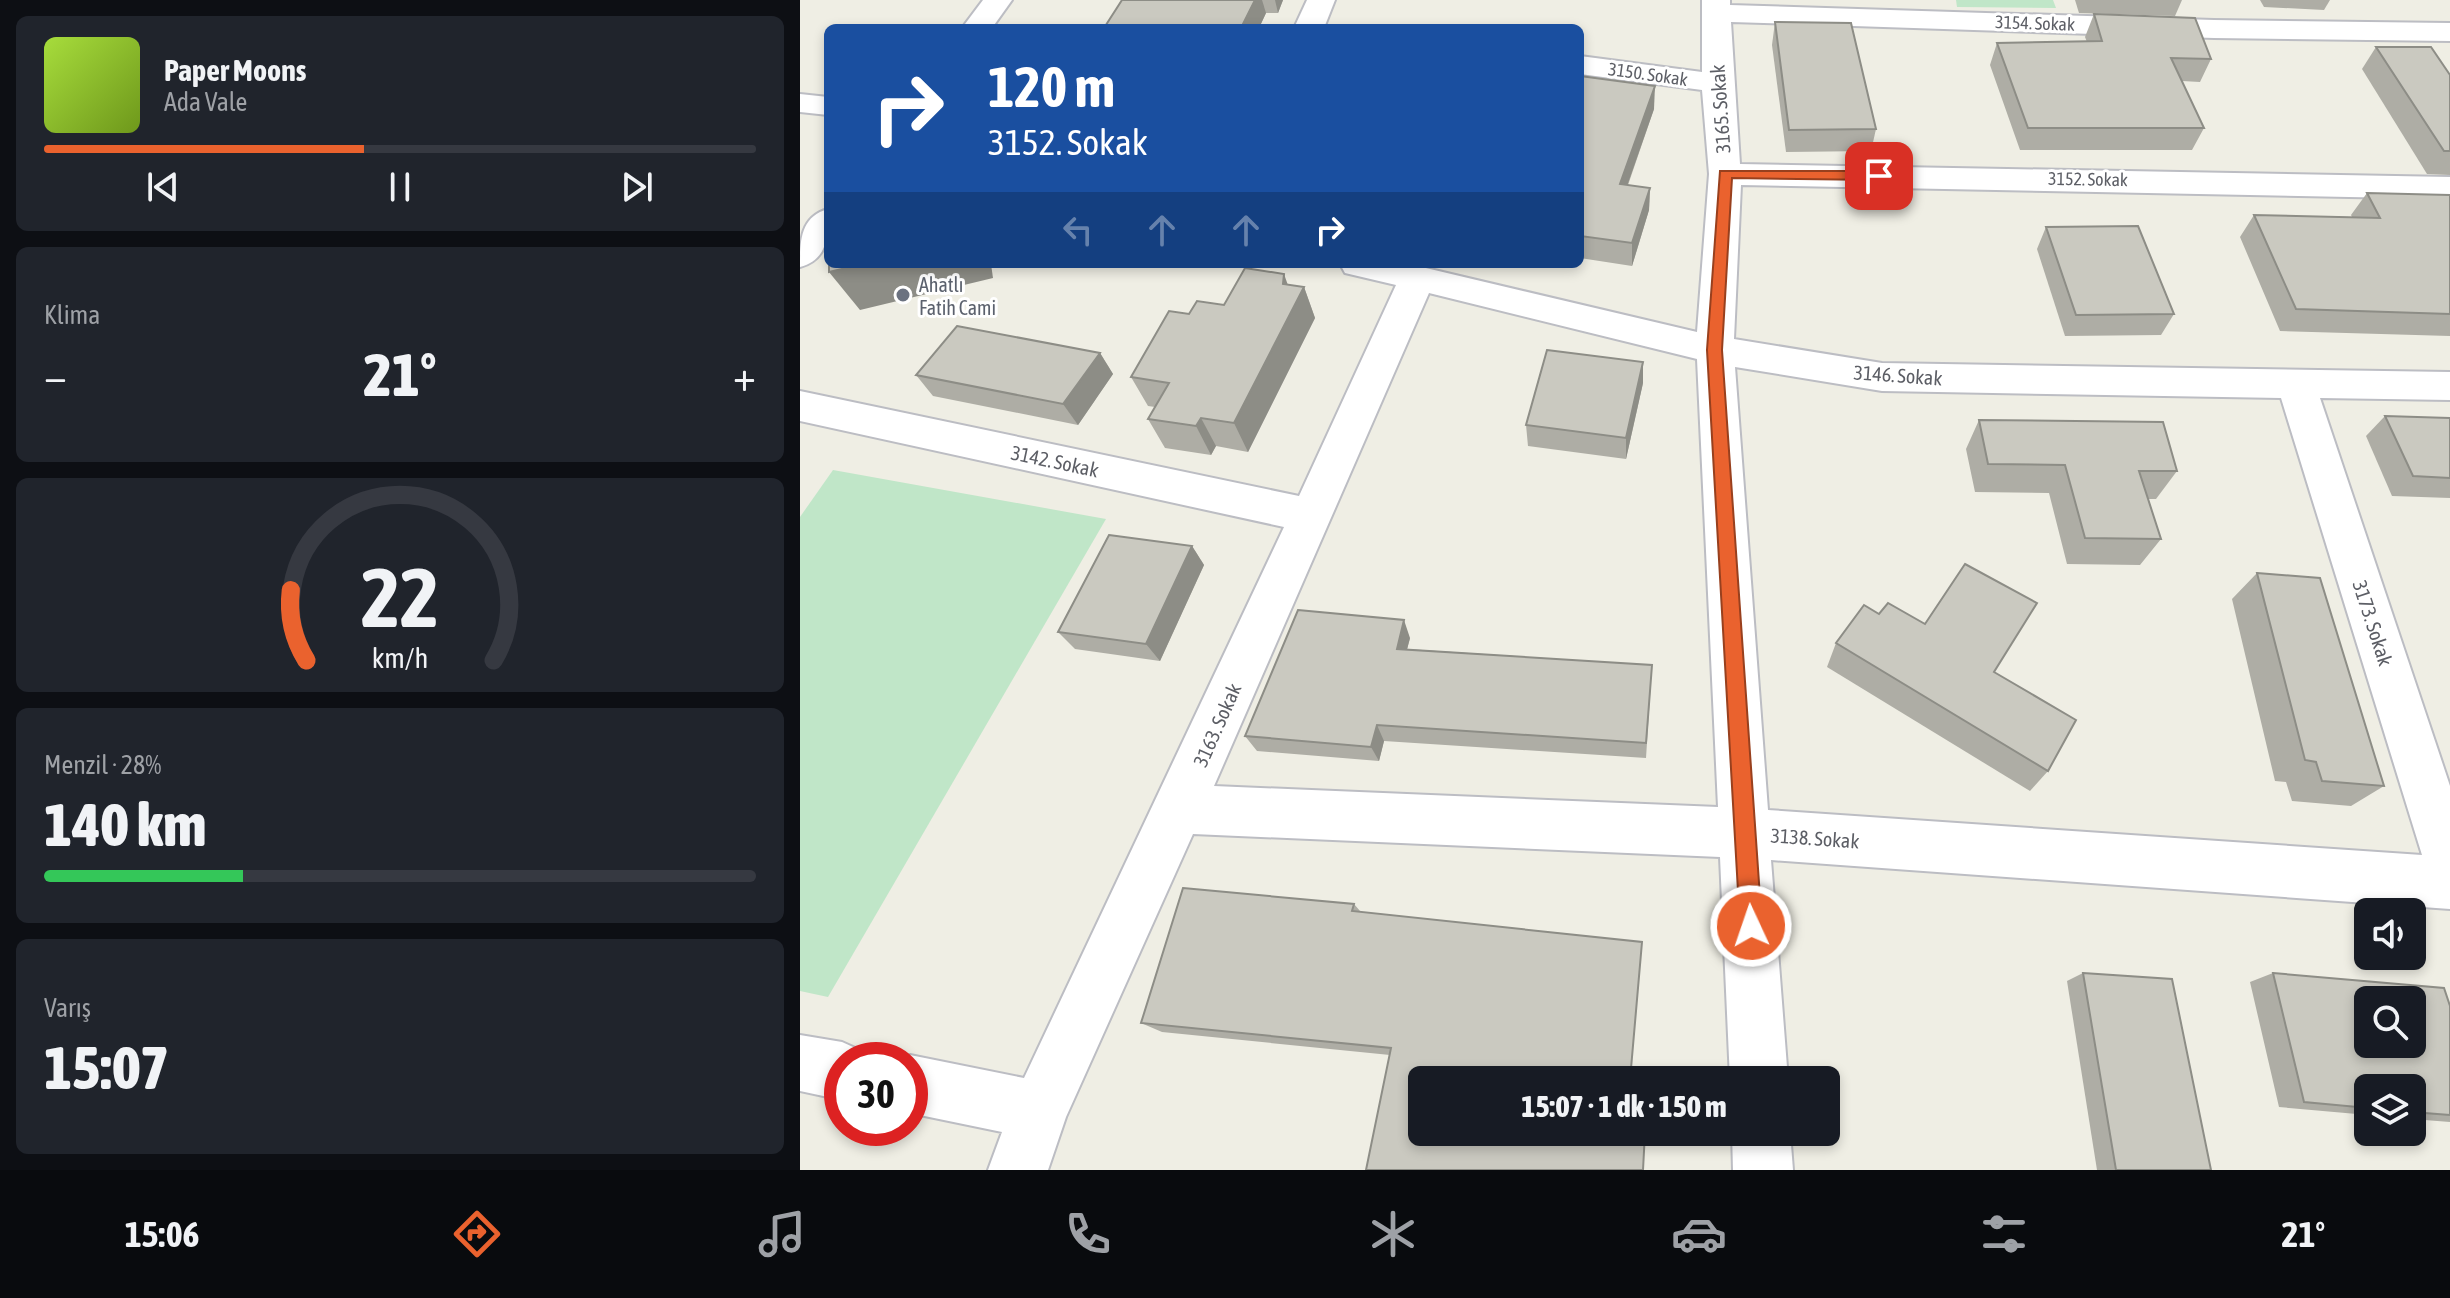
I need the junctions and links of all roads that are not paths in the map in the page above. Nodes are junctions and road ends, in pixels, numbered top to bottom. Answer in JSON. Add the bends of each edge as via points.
{"nodes":[{"id":1,"x":998,"y":0,"type":"edge"},
{"id":2,"x":1321,"y":0,"type":"edge"},
{"id":3,"x":2203,"y":0,"type":"edge"},
{"id":4,"x":1716,"y":6,"type":"edge"},
{"id":5,"x":1928,"y":9,"type":"edge"},
{"id":6,"x":980,"y":24,"type":"edge"},
{"id":7,"x":1310,"y":24,"type":"edge"},
{"id":8,"x":2214,"y":29,"type":"junction"},
{"id":9,"x":2450,"y":32,"type":"edge"},
{"id":10,"x":1584,"y":66,"type":"edge"},
{"id":11,"x":1717,"y":83,"type":"junction"},
{"id":12,"x":800,"y":103,"type":"edge"},
{"id":13,"x":824,"y":106,"type":"edge"},
{"id":14,"x":1725,"y":174,"type":"junction"},
{"id":15,"x":2450,"y":188,"type":"edge"},
{"id":16,"x":824,"y":225,"type":"edge"},
{"id":17,"x":800,"y":255,"type":"edge"},
{"id":18,"x":1374,"y":268,"type":"edge"},
{"id":19,"x":1417,"y":279,"type":"junction"},
{"id":20,"x":1715,"y":350,"type":"junction"},
{"id":21,"x":2296,"y":385,"type":"junction"},
{"id":22,"x":2450,"y":386,"type":"edge"},
{"id":23,"x":800,"y":406,"type":"edge"},
{"id":24,"x":1310,"y":515,"type":"junction"},
{"id":25,"x":1179,"y":809,"type":"junction"},
{"id":26,"x":1746,"y":833,"type":"junction"},
{"id":27,"x":2450,"y":862,"type":"edge"},
{"id":28,"x":2450,"y":883,"type":"edge"},
{"id":29,"x":800,"y":1063,"type":"edge"},
{"id":30,"x":1758,"y":1066,"type":"edge"},
{"id":31,"x":824,"y":1068,"type":"edge"},
{"id":32,"x":928,"y":1088,"type":"edge"},
{"id":33,"x":1039,"y":1110,"type":"junction"},
{"id":34,"x":1762,"y":1146,"type":"edge"},
{"id":35,"x":1018,"y":1170,"type":"edge"},
{"id":36,"x":1763,"y":1170,"type":"edge"}],
"edges":[{"from":1,"to":6,"type":"street"},
{"from":2,"to":7,"type":"street"},
{"from":3,"to":8,"type":"street"},
{"from":4,"to":5,"type":"street","name":"3154. Sokak"},
{"from":4,"to":11,"type":"street","name":"3165. Sokak"},
{"from":5,"to":8,"type":"street","name":"3154. Sokak"},
{"from":8,"to":9,"type":"street","name":"3154. Sokak"},
{"from":10,"to":11,"type":"street","name":"3150. Sokak"},
{"from":11,"to":14,"type":"street","name":"3165. Sokak"},
{"from":12,"to":13,"type":"street"},
{"from":14,"to":15,"type":"street","name":"3152. Sokak"},
{"from":14,"to":20,"type":"street","name":"3165. Sokak"},
{"from":16,"to":17,"type":"street"},
{"from":18,"to":19,"type":"street","name":"3146. Sokak"},
{"from":19,"to":20,"type":"street","name":"3146. Sokak"},
{"from":19,"to":24,"type":"street","name":"3163. Sokak"},
{"from":20,"to":21,"type":"street","name":"3146. Sokak","via":[[1882,377]]},
{"from":20,"to":26,"type":"street","name":"3165. Sokak"},
{"from":21,"to":22,"type":"street","name":"3146. Sokak"},
{"from":21,"to":27,"type":"street","name":"3173. Sokak"},
{"from":23,"to":24,"type":"street","name":"3142. Sokak"},
{"from":24,"to":25,"type":"street","name":"3163. Sokak"},
{"from":25,"to":26,"type":"street","name":"3138. Sokak"},
{"from":25,"to":33,"type":"street","name":"3163. Sokak"},
{"from":26,"to":28,"type":"street","name":"3138. Sokak"},
{"from":26,"to":30,"type":"street","name":"3165. Sokak"},
{"from":29,"to":31,"type":"street"},
{"from":32,"to":33,"type":"street"},
{"from":33,"to":35,"type":"street","name":"3163. Sokak"},
{"from":34,"to":36,"type":"street"}]}
